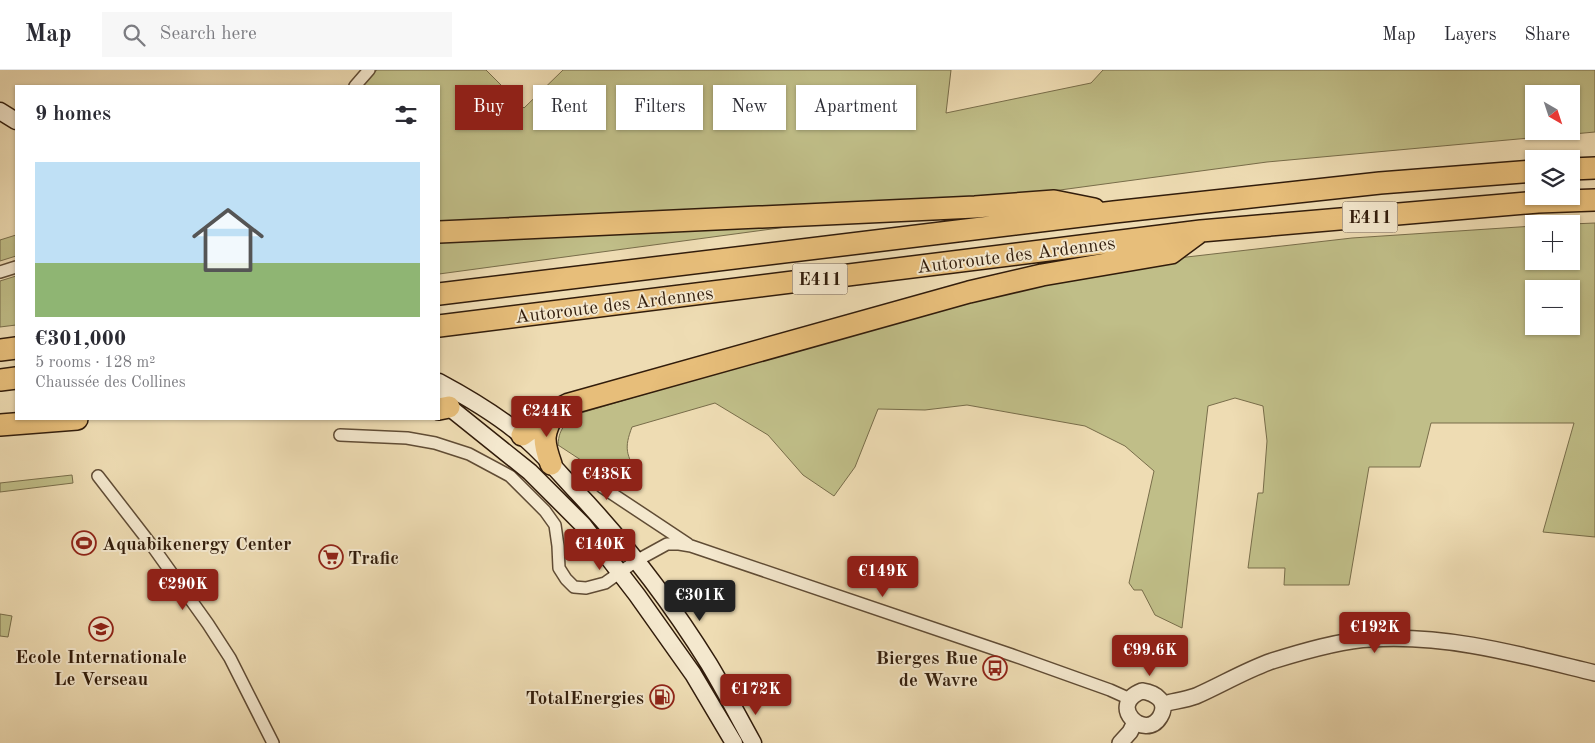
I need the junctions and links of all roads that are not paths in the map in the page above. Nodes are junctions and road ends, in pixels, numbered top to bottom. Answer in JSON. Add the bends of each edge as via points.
{"nodes":[{"id":1,"x":369,"y":70,"type":"edge"},
{"id":2,"x":356,"y":85,"type":"edge"},
{"id":3,"x":0,"y":111,"type":"edge"},
{"id":4,"x":15,"y":120,"type":"edge"},
{"id":5,"x":1595,"y":168,"type":"edge"},
{"id":6,"x":1580,"y":169,"type":"edge"},
{"id":7,"x":1525,"y":172,"type":"edge"},
{"id":8,"x":1595,"y":200,"type":"edge"},
{"id":9,"x":1114,"y":212,"type":"junction"},
{"id":10,"x":1201,"y":231,"type":"junction"},
{"id":11,"x":440,"y":232,"type":"edge"},
{"id":12,"x":15,"y":267,"type":"edge"},
{"id":13,"x":0,"y":272,"type":"edge"},
{"id":14,"x":440,"y":294,"type":"edge"},
{"id":15,"x":440,"y":326,"type":"edge"},
{"id":16,"x":15,"y":348,"type":"edge"},
{"id":17,"x":0,"y":350,"type":"edge"},
{"id":18,"x":15,"y":378,"type":"edge"},
{"id":19,"x":0,"y":380,"type":"edge"},
{"id":20,"x":441,"y":395,"type":"edge"},
{"id":21,"x":556,"y":411,"type":"junction"},
{"id":22,"x":64,"y":420,"type":"edge"},
{"id":23,"x":0,"y":425,"type":"edge"},
{"id":24,"x":340,"y":435,"type":"dead end"},
{"id":25,"x":522,"y":435,"type":"junction"},
{"id":26,"x":551,"y":464,"type":"junction"},
{"id":27,"x":98,"y":476,"type":"dead end"},
{"id":28,"x":602,"y":487,"type":"dead end"},
{"id":29,"x":691,"y":546,"type":"junction"},
{"id":30,"x":636,"y":561,"type":"junction"},
{"id":31,"x":620,"y":572,"type":"junction"},
{"id":32,"x":1595,"y":673,"type":"edge"},
{"id":33,"x":1130,"y":699,"type":"junction"},
{"id":34,"x":1163,"y":704,"type":"junction"},
{"id":35,"x":1134,"y":722,"type":"junction"},
{"id":36,"x":273,"y":743,"type":"edge"},
{"id":37,"x":734,"y":743,"type":"edge"},
{"id":38,"x":753,"y":743,"type":"edge"},
{"id":39,"x":1120,"y":743,"type":"edge"}],
"edges":[{"from":1,"to":2,"type":"street"},
{"from":3,"to":4,"type":"main road"},
{"from":5,"to":6,"type":"highway"},
{"from":7,"to":9,"type":"highway","name":"Autoroute des Ardennes","number":"E411","via":[[1380,183]]},
{"from":8,"to":10,"type":"highway","name":"Autoroute des Ardennes","number":"E411"},
{"from":9,"to":11,"type":"highway","via":[[1054,201]]},
{"from":9,"to":14,"type":"highway","name":"Autoroute des Ardennes","number":"E411"},
{"from":10,"to":15,"type":"highway","name":"Autoroute des Ardennes","number":"E411"},
{"from":10,"to":21,"type":"highway","via":[[1171,253],[1042,275],[969,292],[589,398]]},
{"from":12,"to":13,"type":"street"},
{"from":16,"to":17,"type":"highway"},
{"from":18,"to":19,"type":"highway"},
{"from":20,"to":25,"type":"main road","via":[[480,417],[501,434]]},
{"from":20,"to":31,"type":"main road","via":[[537,478],[583,525]]},
{"from":21,"to":25,"type":"highway"},
{"from":21,"to":26,"type":"highway","via":[[548,425],[544,444]]},
{"from":22,"to":23,"type":"highway"},
{"from":24,"to":31,"type":"street","via":[[407,438],[469,454],[510,476],[545,511],[555,526],[559,568],[574,587],[596,586]]},
{"from":25,"to":26,"type":"main road"},
{"from":26,"to":30,"type":"main road"},
{"from":27,"to":36,"type":"street","via":[[208,624],[230,658]]},
{"from":28,"to":29,"type":"street"},
{"from":29,"to":30,"type":"street","via":[[667,544]]},
{"from":29,"to":33,"type":"street"},
{"from":30,"to":31,"type":"street"},
{"from":30,"to":38,"type":"main road","via":[[709,664]]},
{"from":31,"to":37,"type":"main road","via":[[693,674]]},
{"from":32,"to":34,"type":"street","via":[[1499,649],[1454,642],[1412,638],[1369,639],[1322,647],[1270,662],[1197,695]]},
{"from":33,"to":34,"type":"street","via":[[1135,694],[1149,692]]},
{"from":33,"to":35,"type":"street","via":[[1128,712]]},
{"from":34,"to":35,"type":"street","via":[[1162,714],[1156,722],[1144,725]]},
{"from":35,"to":39,"type":"street"}]}
